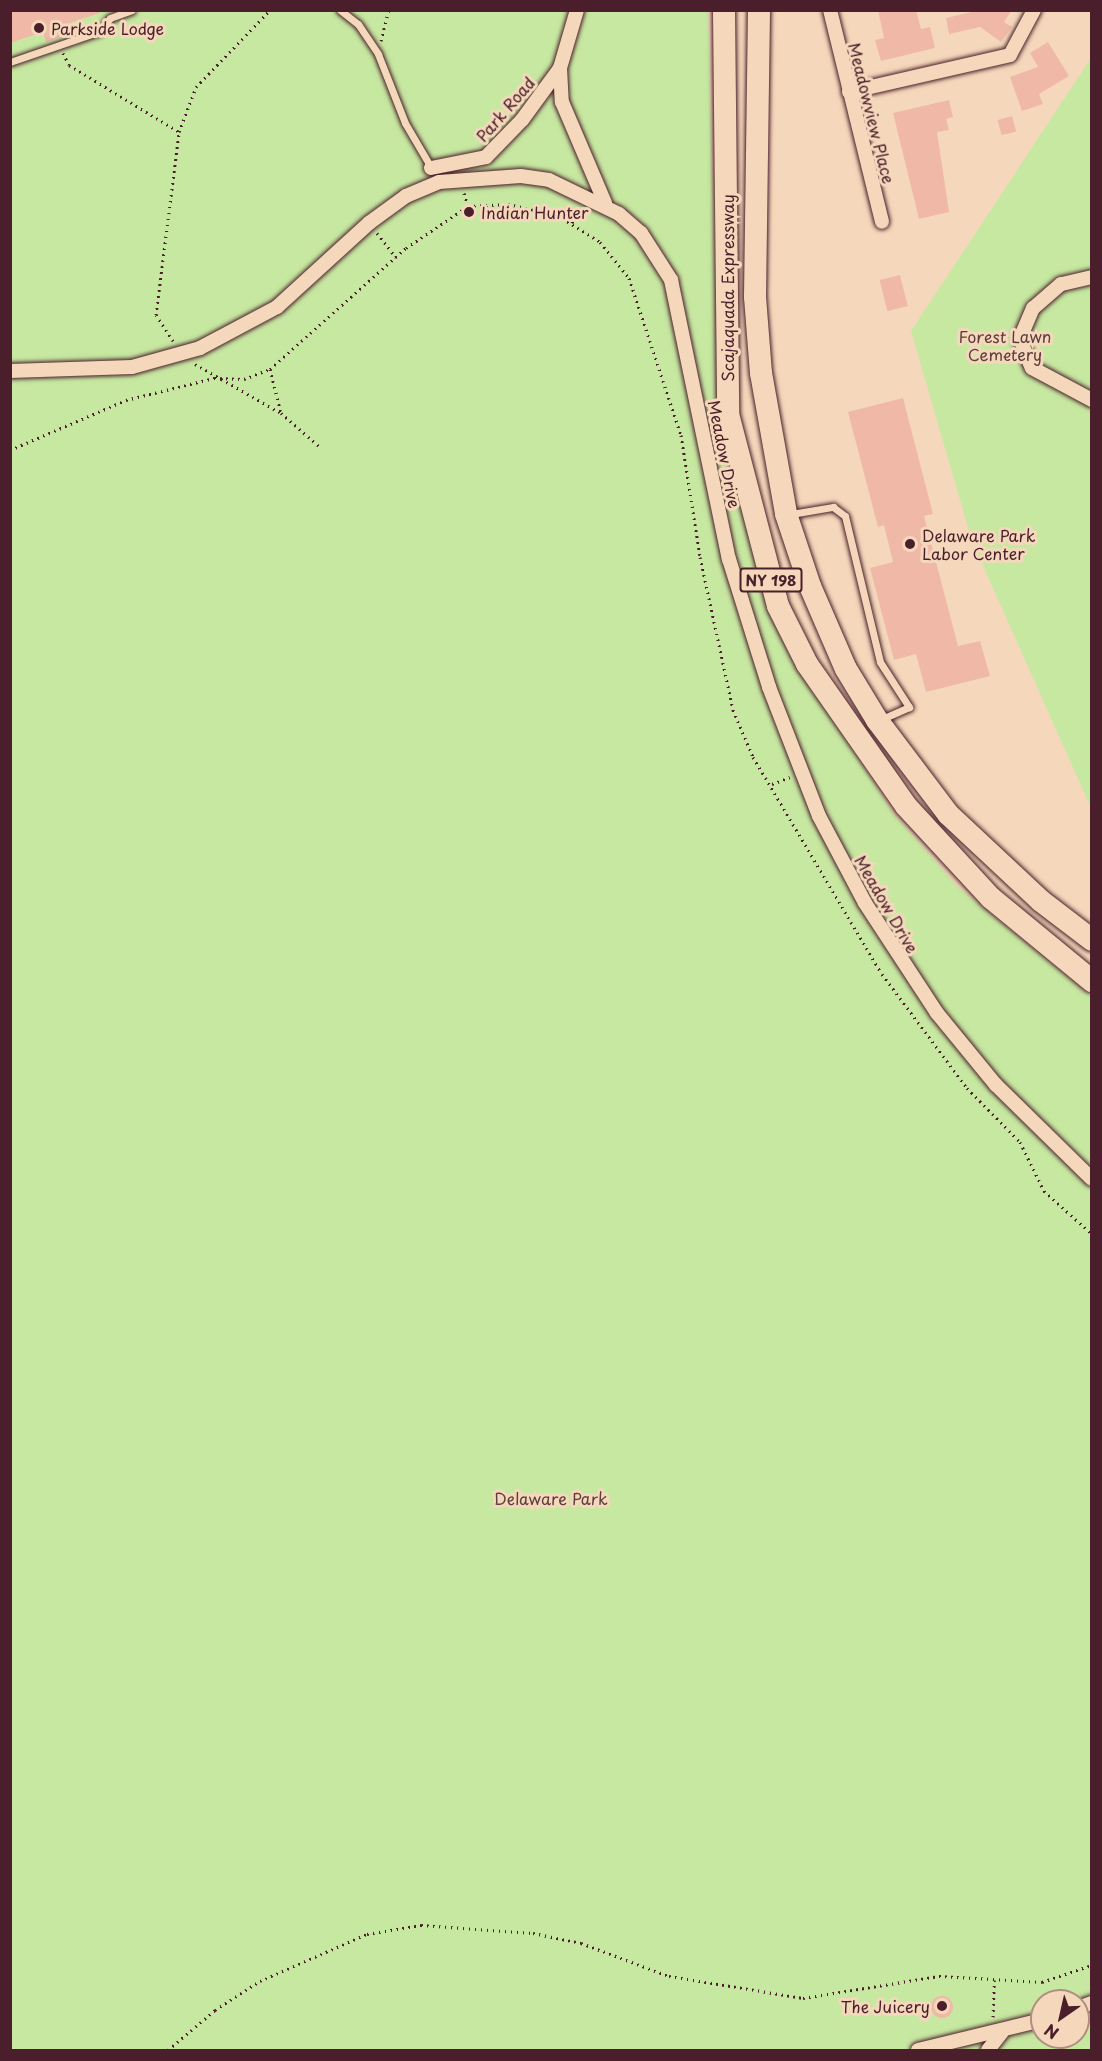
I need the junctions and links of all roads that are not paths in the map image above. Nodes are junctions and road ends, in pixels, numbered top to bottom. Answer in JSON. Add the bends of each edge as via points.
{"nodes":[{"id":1,"x":132,"y":10,"type":"edge"},
{"id":2,"x":340,"y":10,"type":"edge"},
{"id":3,"x":577,"y":10,"type":"edge"},
{"id":4,"x":724,"y":10,"type":"edge"},
{"id":5,"x":759,"y":10,"type":"edge"},
{"id":6,"x":830,"y":10,"type":"edge"},
{"id":7,"x":1034,"y":10,"type":"edge"},
{"id":8,"x":10,"y":62,"type":"edge"},
{"id":9,"x":560,"y":68,"type":"junction"},
{"id":10,"x":849,"y":92,"type":"junction"},
{"id":11,"x":431,"y":168,"type":"junction"},
{"id":12,"x":439,"y":182,"type":"junction"},
{"id":13,"x":605,"y":203,"type":"junction"},
{"id":14,"x":882,"y":222,"type":"dead end"},
{"id":15,"x":1092,"y":277,"type":"edge"},
{"id":16,"x":10,"y":371,"type":"edge"},
{"id":17,"x":1092,"y":400,"type":"edge"},
{"id":18,"x":786,"y":514,"type":"junction"},
{"id":19,"x":877,"y":720,"type":"junction"},
{"id":20,"x":1092,"y":940,"type":"edge"},
{"id":21,"x":1092,"y":981,"type":"edge"},
{"id":22,"x":1092,"y":1179,"type":"edge"},
{"id":23,"x":1030,"y":2024,"type":"edge"},
{"id":24,"x":1002,"y":2032,"type":"junction"},
{"id":25,"x":918,"y":2050,"type":"edge"},
{"id":26,"x":988,"y":2050,"type":"edge"}],
"edges":[{"from":1,"to":8,"type":"lane","via":[[110,18],[100,31]]},
{"from":2,"to":11,"type":"lane","via":[[358,24],[378,54],[405,123]]},
{"from":3,"to":9,"type":"street","name":"Park Road"},
{"from":4,"to":21,"type":"highway","name":"Scajaquada Expressway","number":"NY 198","via":[[728,414],[778,606],[807,664],[906,806],[991,898]]},
{"from":5,"to":18,"type":"highway","name":"Scajaquada Expressway","number":"NY 198","via":[[755,297],[769,434]]},
{"from":6,"to":10,"type":"street","name":"Meadowview Place"},
{"from":7,"to":10,"type":"street","via":[[1010,55]]},
{"from":9,"to":11,"type":"street","name":"Park Road","via":[[486,157]]},
{"from":9,"to":13,"type":"street","name":"Park Road","via":[[568,122]]},
{"from":10,"to":14,"type":"street","name":"Meadowview Place"},
{"from":11,"to":12,"type":"lane"},
{"from":12,"to":13,"type":"street","name":"Meadow Drive","via":[[521,176],[549,180]]},
{"from":12,"to":16,"type":"street","name":"Meadow Drive","via":[[406,196],[369,224],[277,307],[182,354],[132,367]]},
{"from":13,"to":22,"type":"street","name":"Meadow Drive","via":[[641,232],[671,280],[734,579],[819,816],[871,914],[937,1013],[996,1085]]},
{"from":15,"to":17,"type":"street","via":[[1061,284],[1033,308],[1020,339],[1032,368]]},
{"from":18,"to":19,"type":"highway","name":"Scajaquada Expressway","number":"NY 198","via":[[846,669]]},
{"from":18,"to":19,"type":"lane","via":[[832,507],[844,516],[880,662],[909,707]]},
{"from":19,"to":20,"type":"highway","name":"Scajaquada Expressway","number":"NY 198","via":[[948,814],[1024,887]]},
{"from":23,"to":24,"type":"street"},
{"from":24,"to":25,"type":"street"},
{"from":24,"to":26,"type":"street"}]}
